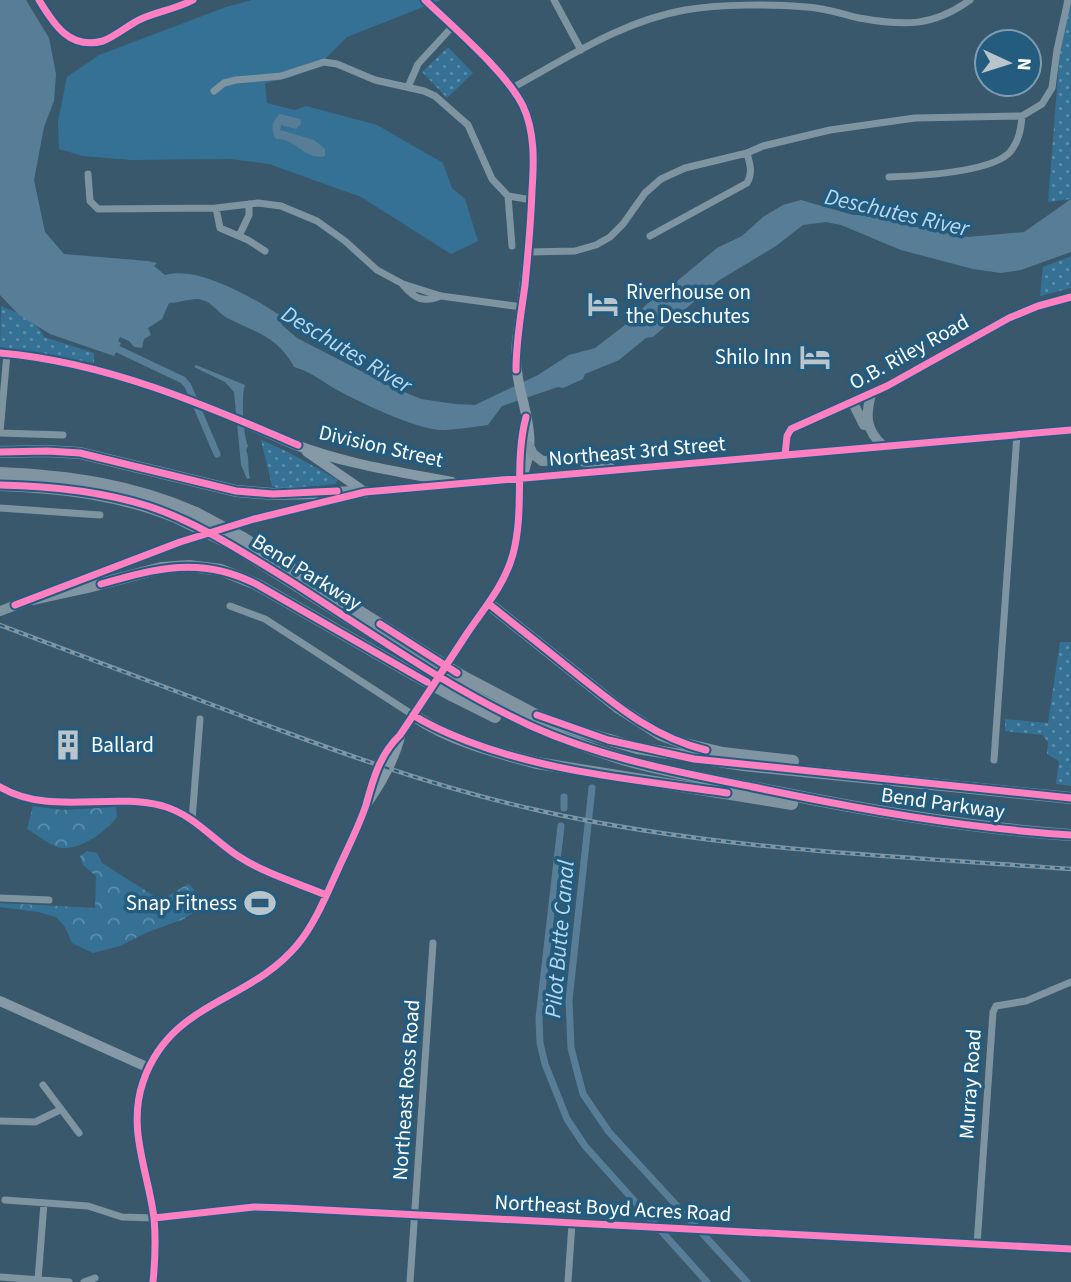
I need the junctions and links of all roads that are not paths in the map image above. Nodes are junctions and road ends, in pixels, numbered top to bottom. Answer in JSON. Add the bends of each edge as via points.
{"nodes":[{"id":1,"x":425,"y":0,"type":"edge"},
{"id":2,"x":554,"y":0,"type":"edge"},
{"id":3,"x":970,"y":0,"type":"edge"},
{"id":4,"x":1068,"y":0,"type":"edge"},
{"id":5,"x":774,"y":3,"type":"edge"},
{"id":6,"x":452,"y":27,"type":"junction"},
{"id":7,"x":580,"y":50,"type":"junction"},
{"id":8,"x":408,"y":87,"type":"junction"},
{"id":9,"x":512,"y":88,"type":"junction"},
{"id":10,"x":214,"y":90,"type":"dead end"},
{"id":11,"x":1022,"y":116,"type":"junction"},
{"id":12,"x":747,"y":153,"type":"junction"},
{"id":13,"x":88,"y":174,"type":"dead end"},
{"id":14,"x":889,"y":177,"type":"dead end"},
{"id":15,"x":508,"y":196,"type":"junction"},
{"id":16,"x":532,"y":200,"type":"junction"},
{"id":17,"x":249,"y":204,"type":"junction"},
{"id":18,"x":216,"y":208,"type":"junction"},
{"id":19,"x":239,"y":236,"type":"junction"},
{"id":20,"x":650,"y":236,"type":"dead end"},
{"id":21,"x":512,"y":246,"type":"dead end"},
{"id":22,"x":265,"y":251,"type":"dead end"},
{"id":23,"x":529,"y":252,"type":"junction"},
{"id":24,"x":1071,"y":298,"type":"edge"},
{"id":25,"x":522,"y":307,"type":"junction"},
{"id":26,"x":4,"y":353,"type":"edge"},
{"id":27,"x":871,"y":394,"type":"junction"},
{"id":28,"x":853,"y":403,"type":"junction"},
{"id":29,"x":526,"y":417,"type":"junction"},
{"id":30,"x":1071,"y":430,"type":"edge"},
{"id":31,"x":0,"y":433,"type":"edge"},
{"id":32,"x":1017,"y":434,"type":"junction"},
{"id":33,"x":63,"y":435,"type":"dead end"},
{"id":34,"x":872,"y":436,"type":"junction"},
{"id":35,"x":298,"y":446,"type":"junction"},
{"id":36,"x":529,"y":446,"type":"junction"},
{"id":37,"x":883,"y":446,"type":"junction"},
{"id":38,"x":0,"y":452,"type":"edge"},
{"id":39,"x":785,"y":455,"type":"junction"},
{"id":40,"x":620,"y":469,"type":"junction"},
{"id":41,"x":0,"y":473,"type":"edge"},
{"id":42,"x":521,"y":478,"type":"junction"},
{"id":43,"x":456,"y":482,"type":"junction"},
{"id":44,"x":0,"y":485,"type":"edge"},
{"id":45,"x":365,"y":492,"type":"junction"},
{"id":46,"x":0,"y":508,"type":"edge"},
{"id":47,"x":100,"y":515,"type":"dead end"},
{"id":48,"x":238,"y":542,"type":"junction"},
{"id":49,"x":33,"y":599,"type":"junction"},
{"id":50,"x":489,"y":604,"type":"junction"},
{"id":51,"x":230,"y":606,"type":"dead end"},
{"id":52,"x":0,"y":611,"type":"edge"},
{"id":53,"x":420,"y":664,"type":"junction"},
{"id":54,"x":456,"y":686,"type":"junction"},
{"id":55,"x":413,"y":715,"type":"junction"},
{"id":56,"x":200,"y":719,"type":"dead end"},
{"id":57,"x":994,"y":760,"type":"dead end"},
{"id":58,"x":886,"y":779,"type":"junction"},
{"id":59,"x":0,"y":787,"type":"edge"},
{"id":60,"x":1071,"y":798,"type":"edge"},
{"id":61,"x":910,"y":817,"type":"junction"},
{"id":62,"x":192,"y":820,"type":"junction"},
{"id":63,"x":1071,"y":835,"type":"edge"},
{"id":64,"x":326,"y":895,"type":"junction"},
{"id":65,"x":0,"y":898,"type":"edge"},
{"id":66,"x":49,"y":900,"type":"dead end"},
{"id":67,"x":433,"y":943,"type":"dead end"},
{"id":68,"x":1071,"y":982,"type":"edge"},
{"id":69,"x":0,"y":1001,"type":"edge"},
{"id":70,"x":149,"y":1068,"type":"junction"},
{"id":71,"x":43,"y":1085,"type":"dead end"},
{"id":72,"x":60,"y":1110,"type":"junction"},
{"id":73,"x":0,"y":1121,"type":"edge"},
{"id":74,"x":79,"y":1133,"type":"dead end"},
{"id":75,"x":5,"y":1200,"type":"dead end"},
{"id":76,"x":44,"y":1203,"type":"junction"},
{"id":77,"x":414,"y":1216,"type":"junction"},
{"id":78,"x":153,"y":1218,"type":"junction"},
{"id":79,"x":572,"y":1223,"type":"junction"},
{"id":80,"x":977,"y":1245,"type":"junction"},
{"id":81,"x":1071,"y":1250,"type":"edge"},
{"id":82,"x":0,"y":1277,"type":"edge"},
{"id":83,"x":95,"y":1278,"type":"dead end"},
{"id":84,"x":38,"y":1280,"type":"edge"},
{"id":85,"x":69,"y":1282,"type":"edge"},
{"id":86,"x":84,"y":1282,"type":"edge"},
{"id":87,"x":153,"y":1282,"type":"edge"},
{"id":88,"x":410,"y":1282,"type":"edge"},
{"id":89,"x":568,"y":1282,"type":"edge"}],
"edges":[{"from":1,"to":6,"type":"main road"},
{"from":2,"to":7,"type":"street"},
{"from":3,"to":5,"type":"street","via":[[940,18],[908,23]]},
{"from":4,"to":11,"type":"street","via":[[1052,88],[1042,104]]},
{"from":5,"to":7,"type":"street","via":[[663,15]]},
{"from":6,"to":8,"type":"street","via":[[418,64]]},
{"from":6,"to":9,"type":"main road"},
{"from":7,"to":9,"type":"street"},
{"from":8,"to":10,"type":"street","via":[[324,62],[281,76],[224,83]]},
{"from":8,"to":15,"type":"street","via":[[435,96],[462,117],[492,179]]},
{"from":9,"to":16,"type":"main road","via":[[523,106],[533,144]]},
{"from":11,"to":12,"type":"street","via":[[902,119],[830,130]]},
{"from":11,"to":14,"type":"street","via":[[1016,142],[1000,160],[924,176]]},
{"from":12,"to":20,"type":"street","via":[[751,177],[747,183]]},
{"from":12,"to":23,"type":"street","via":[[661,179],[623,224],[596,245],[575,251]]},
{"from":13,"to":18,"type":"street","via":[[90,201],[98,209]]},
{"from":15,"to":16,"type":"street"},
{"from":15,"to":21,"type":"street"},
{"from":16,"to":23,"type":"main road"},
{"from":17,"to":18,"type":"street"},
{"from":17,"to":19,"type":"street"},
{"from":17,"to":25,"type":"street","via":[[281,206],[306,215],[383,275],[403,284],[441,296]]},
{"from":18,"to":19,"type":"street","via":[[220,228]]},
{"from":19,"to":22,"type":"street"},
{"from":23,"to":25,"type":"main road"},
{"from":24,"to":27,"type":"main road","name":"O.B. Riley Road","via":[[1009,318]]},
{"from":25,"to":29,"type":"main road","via":[[516,370]]},
{"from":26,"to":31,"type":"street"},
{"from":26,"to":35,"type":"main road","name":"Division Street","via":[[99,371],[203,405]]},
{"from":27,"to":28,"type":"main road","name":"O.B. Riley Road"},
{"from":27,"to":34,"type":"main road","via":[[866,419]]},
{"from":28,"to":34,"type":"main road"},
{"from":28,"to":39,"type":"main road","name":"O.B. Riley Road","via":[[791,429]]},
{"from":29,"to":36,"type":"main road"},
{"from":29,"to":42,"type":"main road"},
{"from":30,"to":32,"type":"main road","name":"Northeast 3rd Street"},
{"from":31,"to":33,"type":"street"},
{"from":32,"to":37,"type":"main road","name":"Northeast 3rd Street"},
{"from":32,"to":57,"type":"street"},
{"from":34,"to":37,"type":"main road"},
{"from":35,"to":43,"type":"main road","name":"Division Street"},
{"from":35,"to":45,"type":"main road","name":"Division Street"},
{"from":36,"to":40,"type":"main road","via":[[545,462],[577,460]]},
{"from":36,"to":42,"type":"main road"},
{"from":37,"to":39,"type":"main road","name":"Northeast 3rd Street"},
{"from":38,"to":45,"type":"highway","via":[[80,453],[236,491]]},
{"from":39,"to":40,"type":"main road","name":"Northeast 3rd Street"},
{"from":40,"to":42,"type":"main road","name":"Northeast 3rd Street"},
{"from":41,"to":48,"type":"highway","name":"Bend Parkway","bridge":true,"via":[[55,476],[152,495],[196,513]]},
{"from":42,"to":43,"type":"main road","name":"Northeast 3rd Street"},
{"from":42,"to":50,"type":"main road","via":[[513,555]]},
{"from":43,"to":45,"type":"main road","name":"Northeast 3rd Street"},
{"from":44,"to":48,"type":"highway","name":"Bend Parkway","bridge":true,"via":[[96,493],[147,506]]},
{"from":45,"to":49,"type":"main road","name":"Northeast 3rd Street","via":[[180,542]]},
{"from":46,"to":47,"type":"street"},
{"from":48,"to":53,"type":"highway","name":"Bend Parkway"},
{"from":49,"to":52,"type":"main road","name":"Northeast 3rd Street"},
{"from":49,"to":53,"type":"highway","via":[[161,568],[221,570]]},
{"from":50,"to":55,"type":"main road"},
{"from":50,"to":58,"type":"highway","via":[[619,708],[661,735],[723,753],[808,763]]},
{"from":51,"to":55,"type":"street","via":[[265,619]]},
{"from":53,"to":54,"type":"highway","name":"Bend Parkway","bridge":true},
{"from":53,"to":54,"type":"highway","bridge":true},
{"from":54,"to":58,"type":"highway","name":"Bend Parkway","via":[[637,748],[719,762]]},
{"from":54,"to":61,"type":"highway","name":"Bend Parkway","via":[[578,744],[628,760]]},
{"from":55,"to":61,"type":"highway","via":[[449,734],[537,763],[841,811]]},
{"from":55,"to":64,"type":"main road"},
{"from":56,"to":62,"type":"street"},
{"from":58,"to":60,"type":"highway","name":"Bend Parkway"},
{"from":59,"to":62,"type":"main road","via":[[49,801],[142,802],[178,811]]},
{"from":61,"to":63,"type":"highway","name":"Bend Parkway"},
{"from":62,"to":64,"type":"main road","via":[[237,855]]},
{"from":64,"to":70,"type":"main road","via":[[289,956],[256,982],[186,1020]]},
{"from":65,"to":66,"type":"street"},
{"from":67,"to":77,"type":"street","name":"Northeast Ross Road"},
{"from":68,"to":80,"type":"street","name":"Murray Road","via":[[1026,1001],[996,1006],[993,1012]]},
{"from":69,"to":70,"type":"main road"},
{"from":70,"to":78,"type":"main road","via":[[136,1123]]},
{"from":71,"to":72,"type":"street"},
{"from":72,"to":73,"type":"street","via":[[35,1122]]},
{"from":72,"to":74,"type":"street"},
{"from":75,"to":76,"type":"street"},
{"from":76,"to":78,"type":"street"},
{"from":76,"to":84,"type":"street"},
{"from":77,"to":78,"type":"main road","name":"Northeast Boyd Acres Road","via":[[254,1207]]},
{"from":77,"to":79,"type":"main road","name":"Northeast Boyd Acres Road"},
{"from":77,"to":88,"type":"street","name":"Northeast Ross Road"},
{"from":78,"to":87,"type":"main road"},
{"from":79,"to":80,"type":"main road","name":"Northeast Boyd Acres Road"},
{"from":79,"to":89,"type":"street"},
{"from":80,"to":81,"type":"main road","name":"Northeast Boyd Acres Road"},
{"from":82,"to":84,"type":"street"},
{"from":83,"to":86,"type":"street"},
{"from":84,"to":85,"type":"street"}]}
